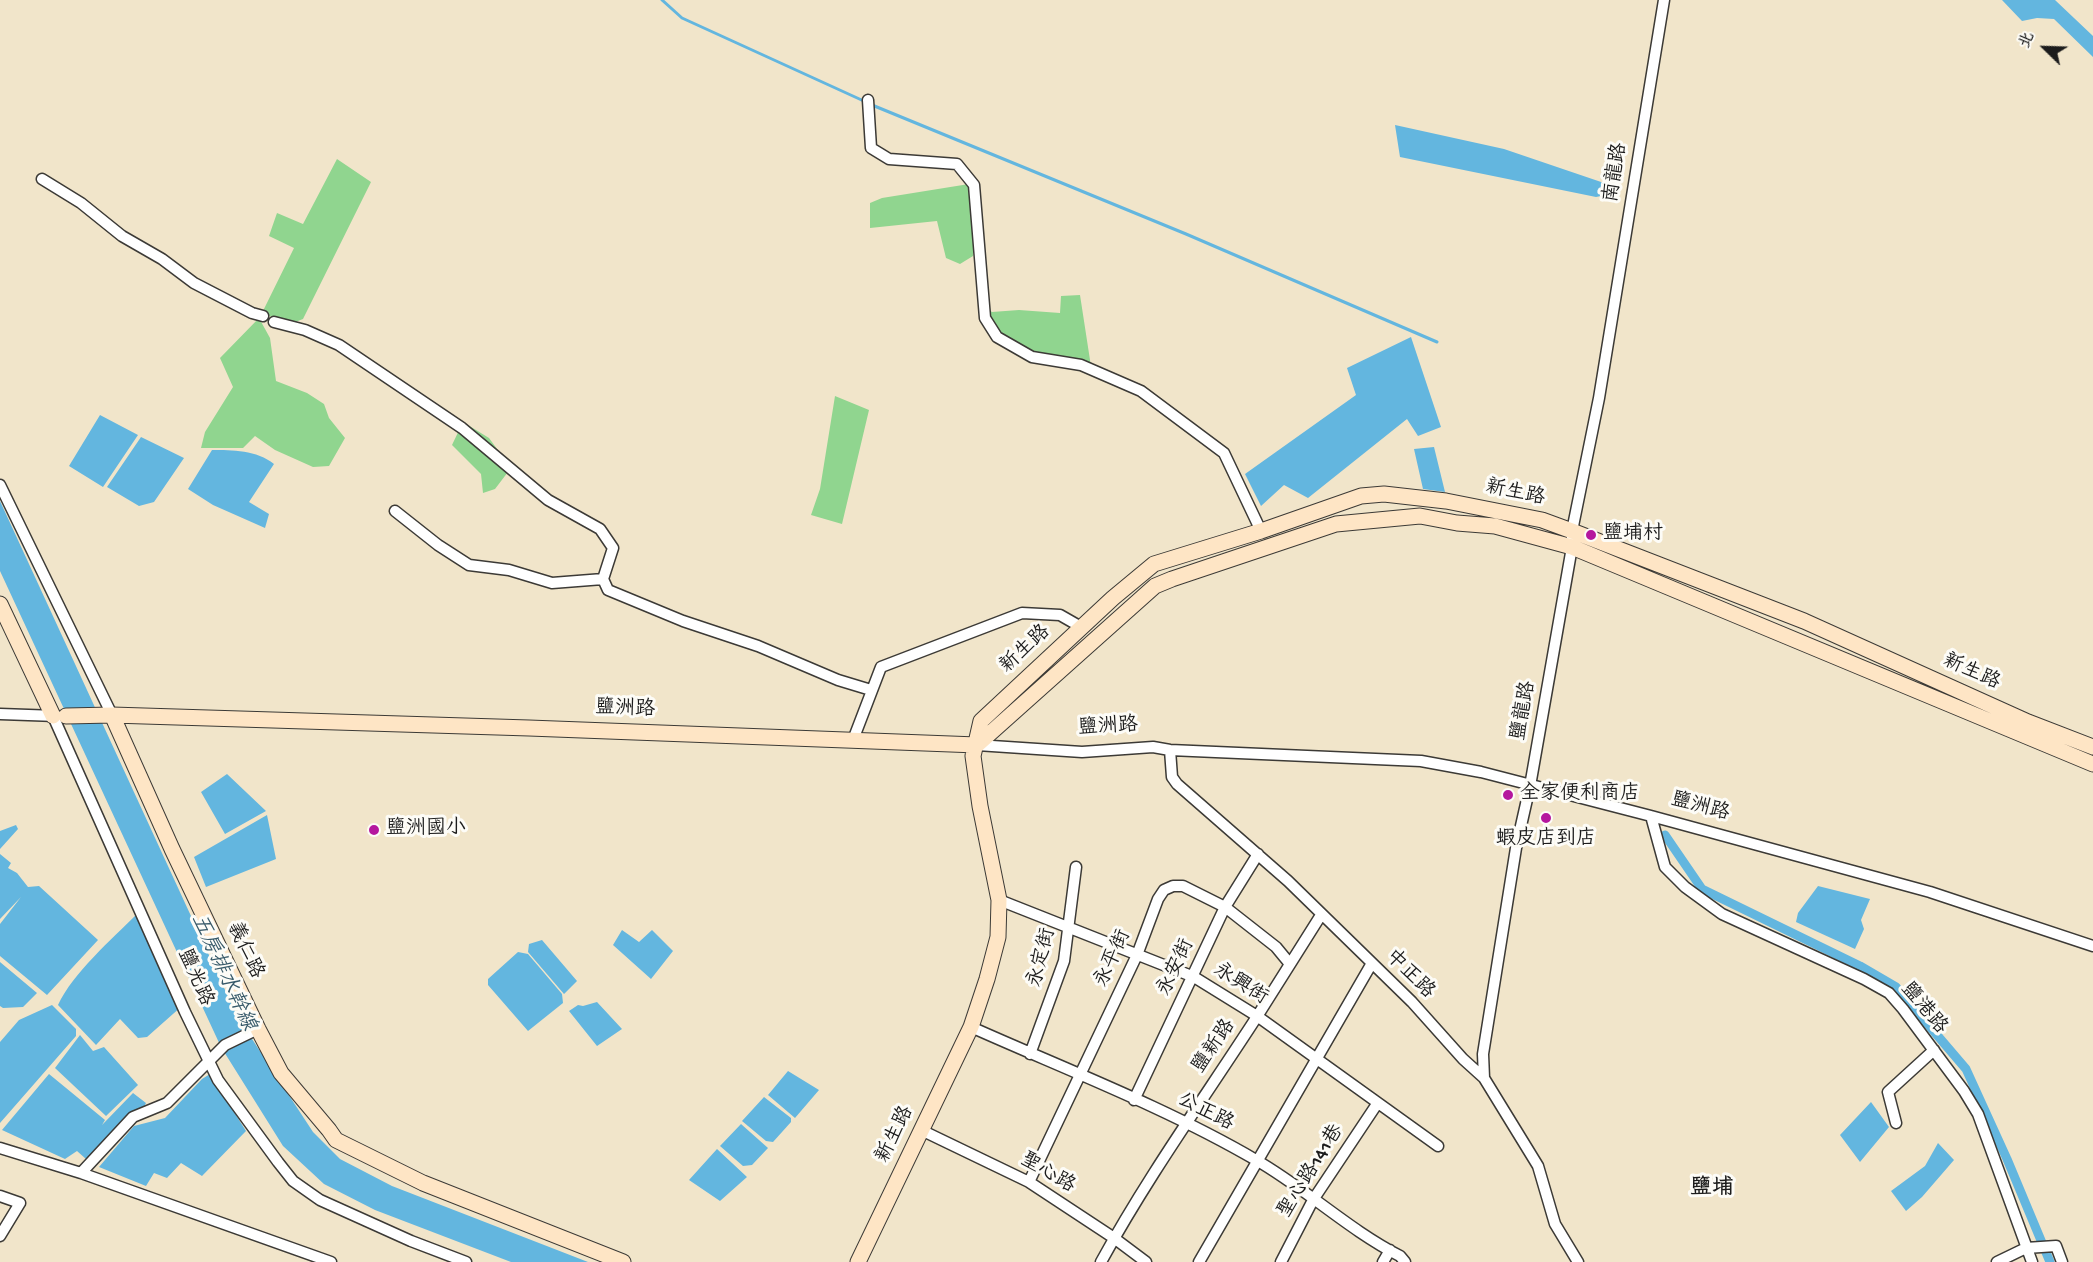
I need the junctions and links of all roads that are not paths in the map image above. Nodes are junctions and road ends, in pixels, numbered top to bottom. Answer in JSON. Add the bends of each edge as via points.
{"nodes":[{"id":1,"x":1664,"y":0,"type":"edge"},
{"id":2,"x":868,"y":100,"type":"dead end"},
{"id":3,"x":42,"y":179,"type":"dead end"},
{"id":4,"x":263,"y":316,"type":"dead end"},
{"id":5,"x":274,"y":322,"type":"dead end"},
{"id":6,"x":1606,"y":352,"type":"joint"},
{"id":7,"x":0,"y":485,"type":"edge"},
{"id":8,"x":395,"y":512,"type":"dead end"},
{"id":9,"x":1261,"y":531,"type":"junction"},
{"id":10,"x":1572,"y":531,"type":"junction"},
{"id":11,"x":1572,"y":547,"type":"junction"},
{"id":12,"x":603,"y":579,"type":"junction"},
{"id":13,"x":0,"y":604,"type":"edge"},
{"id":14,"x":1081,"y":627,"type":"junction"},
{"id":15,"x":871,"y":690,"type":"junction"},
{"id":16,"x":0,"y":714,"type":"edge"},
{"id":17,"x":106,"y":715,"type":"junction"},
{"id":18,"x":60,"y":716,"type":"junction"},
{"id":19,"x":854,"y":740,"type":"junction"},
{"id":20,"x":976,"y":745,"type":"junction"},
{"id":21,"x":2093,"y":747,"type":"edge"},
{"id":22,"x":1170,"y":750,"type":"junction"},
{"id":23,"x":2093,"y":764,"type":"edge"},
{"id":24,"x":1530,"y":786,"type":"junction"},
{"id":25,"x":1651,"y":816,"type":"junction"},
{"id":26,"x":1258,"y":854,"type":"junction"},
{"id":27,"x":1076,"y":867,"type":"dead end"},
{"id":28,"x":999,"y":900,"type":"junction"},
{"id":29,"x":1225,"y":907,"type":"junction"},
{"id":30,"x":1321,"y":915,"type":"junction"},
{"id":31,"x":1069,"y":927,"type":"junction"},
{"id":32,"x":2093,"y":946,"type":"edge"},
{"id":33,"x":1137,"y":955,"type":"junction"},
{"id":34,"x":1372,"y":963,"type":"junction"},
{"id":35,"x":1290,"y":964,"type":"junction"},
{"id":36,"x":1194,"y":976,"type":"junction"},
{"id":37,"x":1257,"y":1016,"type":"junction"},
{"id":38,"x":971,"y":1027,"type":"junction"},
{"id":39,"x":254,"y":1031,"type":"junction"},
{"id":40,"x":1934,"y":1050,"type":"junction"},
{"id":41,"x":1030,"y":1054,"type":"junction"},
{"id":42,"x":209,"y":1059,"type":"junction"},
{"id":43,"x":1317,"y":1059,"type":"junction"},
{"id":44,"x":1079,"y":1076,"type":"junction"},
{"id":45,"x":1484,"y":1078,"type":"junction"},
{"id":46,"x":1134,"y":1100,"type":"junction"},
{"id":47,"x":1377,"y":1104,"type":"junction"},
{"id":48,"x":1185,"y":1122,"type":"junction"},
{"id":49,"x":1896,"y":1123,"type":"dead end"},
{"id":50,"x":921,"y":1131,"type":"junction"},
{"id":51,"x":1438,"y":1146,"type":"dead end"},
{"id":52,"x":0,"y":1148,"type":"edge"},
{"id":53,"x":1257,"y":1161,"type":"junction"},
{"id":54,"x":81,"y":1173,"type":"junction"},
{"id":55,"x":1029,"y":1182,"type":"junction"},
{"id":56,"x":0,"y":1196,"type":"edge"},
{"id":57,"x":1313,"y":1200,"type":"junction"},
{"id":58,"x":0,"y":1236,"type":"edge"},
{"id":59,"x":1114,"y":1238,"type":"junction"},
{"id":60,"x":2027,"y":1249,"type":"junction"},
{"id":61,"x":1390,"y":1250,"type":"junction"},
{"id":62,"x":331,"y":1262,"type":"edge"},
{"id":63,"x":466,"y":1262,"type":"edge"},
{"id":64,"x":622,"y":1262,"type":"edge"},
{"id":65,"x":858,"y":1262,"type":"edge"},
{"id":66,"x":1101,"y":1262,"type":"edge"},
{"id":67,"x":1146,"y":1262,"type":"edge"},
{"id":68,"x":1199,"y":1262,"type":"edge"},
{"id":69,"x":1281,"y":1262,"type":"edge"},
{"id":70,"x":1383,"y":1262,"type":"edge"},
{"id":71,"x":1405,"y":1262,"type":"edge"},
{"id":72,"x":1578,"y":1262,"type":"edge"},
{"id":73,"x":1997,"y":1262,"type":"edge"},
{"id":74,"x":2032,"y":1262,"type":"edge"},
{"id":75,"x":2062,"y":1262,"type":"edge"}],
"edges":[{"from":1,"to":6,"type":"street","name":"南龍路"},
{"from":2,"to":9,"type":"street","via":[[871,148],[889,159],[957,164],[974,184],[985,318],[997,337],[1032,357],[1081,365],[1142,391],[1224,453]]},
{"from":3,"to":4,"type":"street","via":[[194,283]]},
{"from":5,"to":12,"type":"street","via":[[339,345],[462,428],[548,500],[600,529],[613,548]]},
{"from":6,"to":10,"type":"street","name":"鹽龍路"},
{"from":7,"to":17,"type":"street","name":"義仁路"},
{"from":8,"to":12,"type":"street","via":[[469,565],[508,570],[552,583]]},
{"from":9,"to":10,"type":"street","name":"新生路","via":[[1361,496],[1384,494],[1446,501],[1531,518]]},
{"from":9,"to":14,"type":"street","name":"新生路","via":[[1154,564]]},
{"from":10,"to":11,"type":"street","name":"鹽龍路"},
{"from":10,"to":21,"type":"street","name":"新生路","via":[[1804,621],[2028,722]]},
{"from":11,"to":20,"type":"street","name":"新生路","via":[[1495,526],[1420,516],[1335,524],[1155,586]]},
{"from":11,"to":23,"type":"street","name":"新生路"},
{"from":11,"to":24,"type":"street","name":"鹽龍路"},
{"from":12,"to":15,"type":"street","via":[[608,590],[682,621]]},
{"from":13,"to":18,"type":"street","name":"鹽光路"},
{"from":14,"to":15,"type":"street","via":[[1060,615],[1022,613],[881,667]]},
{"from":14,"to":20,"type":"street","name":"新生路","via":[[981,721]]},
{"from":15,"to":19,"type":"street"},
{"from":16,"to":18,"type":"street"},
{"from":17,"to":18,"type":"street","name":"鹽洲路"},
{"from":17,"to":19,"type":"street","name":"鹽洲路"},
{"from":17,"to":39,"type":"street","name":"義仁路"},
{"from":18,"to":42,"type":"street","name":"鹽光路","via":[[185,1012]]},
{"from":19,"to":20,"type":"street","name":"鹽洲路"},
{"from":20,"to":22,"type":"street","name":"鹽洲路","via":[[1082,752],[1153,747]]},
{"from":20,"to":28,"type":"street","name":"新生路","via":[[973,756]]},
{"from":22,"to":24,"type":"street","name":"鹽洲路","via":[[1420,761]]},
{"from":22,"to":26,"type":"street","name":"中正路","via":[[1172,777],[1177,784]]},
{"from":24,"to":25,"type":"street","name":"鹽洲路"},
{"from":24,"to":45,"type":"street","name":"鹽龍路","via":[[1516,848],[1483,1054]]},
{"from":25,"to":32,"type":"street","name":"鹽洲路","via":[[1930,892]]},
{"from":25,"to":40,"type":"street","name":"鹽港路","via":[[1665,867],[1685,887],[1722,914],[1889,993]]},
{"from":26,"to":29,"type":"street","name":"永安街"},
{"from":26,"to":30,"type":"street","name":"中正路"},
{"from":27,"to":31,"type":"street","name":"永定街"},
{"from":28,"to":31,"type":"street","name":"永興街"},
{"from":28,"to":38,"type":"street","name":"新生路","via":[[998,937]]},
{"from":29,"to":33,"type":"street","name":"永平街","via":[[1183,886],[1164,890]]},
{"from":29,"to":35,"type":"street","name":"永平街"},
{"from":29,"to":36,"type":"street","name":"永安街"},
{"from":30,"to":34,"type":"street","name":"中正路"},
{"from":30,"to":35,"type":"street","name":"鹽新路"},
{"from":31,"to":33,"type":"street","name":"永興街"},
{"from":31,"to":41,"type":"street","name":"永定街","via":[[1060,976]]},
{"from":33,"to":36,"type":"street","name":"永興街"},
{"from":33,"to":44,"type":"street","name":"永平街"},
{"from":34,"to":43,"type":"street"},
{"from":34,"to":45,"type":"street","name":"中正路"},
{"from":35,"to":37,"type":"street","name":"鹽新路"},
{"from":36,"to":37,"type":"street","name":"永興街"},
{"from":36,"to":46,"type":"street","name":"永安街"},
{"from":37,"to":43,"type":"street","name":"永興街"},
{"from":37,"to":48,"type":"street","name":"鹽新路"},
{"from":38,"to":41,"type":"street","name":"公正路"},
{"from":38,"to":50,"type":"street","name":"新生路"},
{"from":39,"to":42,"type":"street","via":[[225,1045]]},
{"from":39,"to":64,"type":"street","name":"義仁路","via":[[281,1073],[336,1140],[423,1183]]},
{"from":40,"to":49,"type":"street","via":[[1888,1092]]},
{"from":40,"to":60,"type":"street","name":"鹽港路","via":[[1978,1114]]},
{"from":41,"to":44,"type":"street","name":"公正路"},
{"from":42,"to":54,"type":"street","via":[[167,1103],[133,1117]]},
{"from":42,"to":63,"type":"street","name":"鹽光路","via":[[218,1080],[293,1181],[333,1207]]},
{"from":43,"to":47,"type":"street","name":"永興街"},
{"from":43,"to":53,"type":"street"},
{"from":44,"to":46,"type":"street","name":"公正路"},
{"from":44,"to":55,"type":"street","name":"永平街"},
{"from":45,"to":72,"type":"street","name":"中正路","via":[[1538,1166],[1555,1224]]},
{"from":46,"to":48,"type":"street","name":"公正路"},
{"from":47,"to":51,"type":"street","name":"永興街"},
{"from":47,"to":57,"type":"street","name":"聖心路141巷"},
{"from":48,"to":53,"type":"street","name":"公正路"},
{"from":48,"to":59,"type":"street","name":"鹽新路"},
{"from":50,"to":55,"type":"street","name":"聖心路"},
{"from":50,"to":65,"type":"street","name":"新生路"},
{"from":52,"to":54,"type":"street"},
{"from":53,"to":57,"type":"street","name":"公正路"},
{"from":53,"to":68,"type":"street"},
{"from":54,"to":62,"type":"street"},
{"from":55,"to":59,"type":"street","name":"聖心路"},
{"from":56,"to":58,"type":"street","via":[[20,1203]]},
{"from":57,"to":61,"type":"street","name":"公正路"},
{"from":57,"to":69,"type":"street","name":"聖心路141巷"},
{"from":59,"to":66,"type":"street","name":"鹽新路"},
{"from":59,"to":67,"type":"street","name":"聖心路"},
{"from":60,"to":73,"type":"street"},
{"from":60,"to":74,"type":"street","name":"鹽港路"},
{"from":60,"to":75,"type":"street","via":[[2056,1246]]},
{"from":61,"to":70,"type":"street"},
{"from":61,"to":71,"type":"street","name":"公正路"}]}
